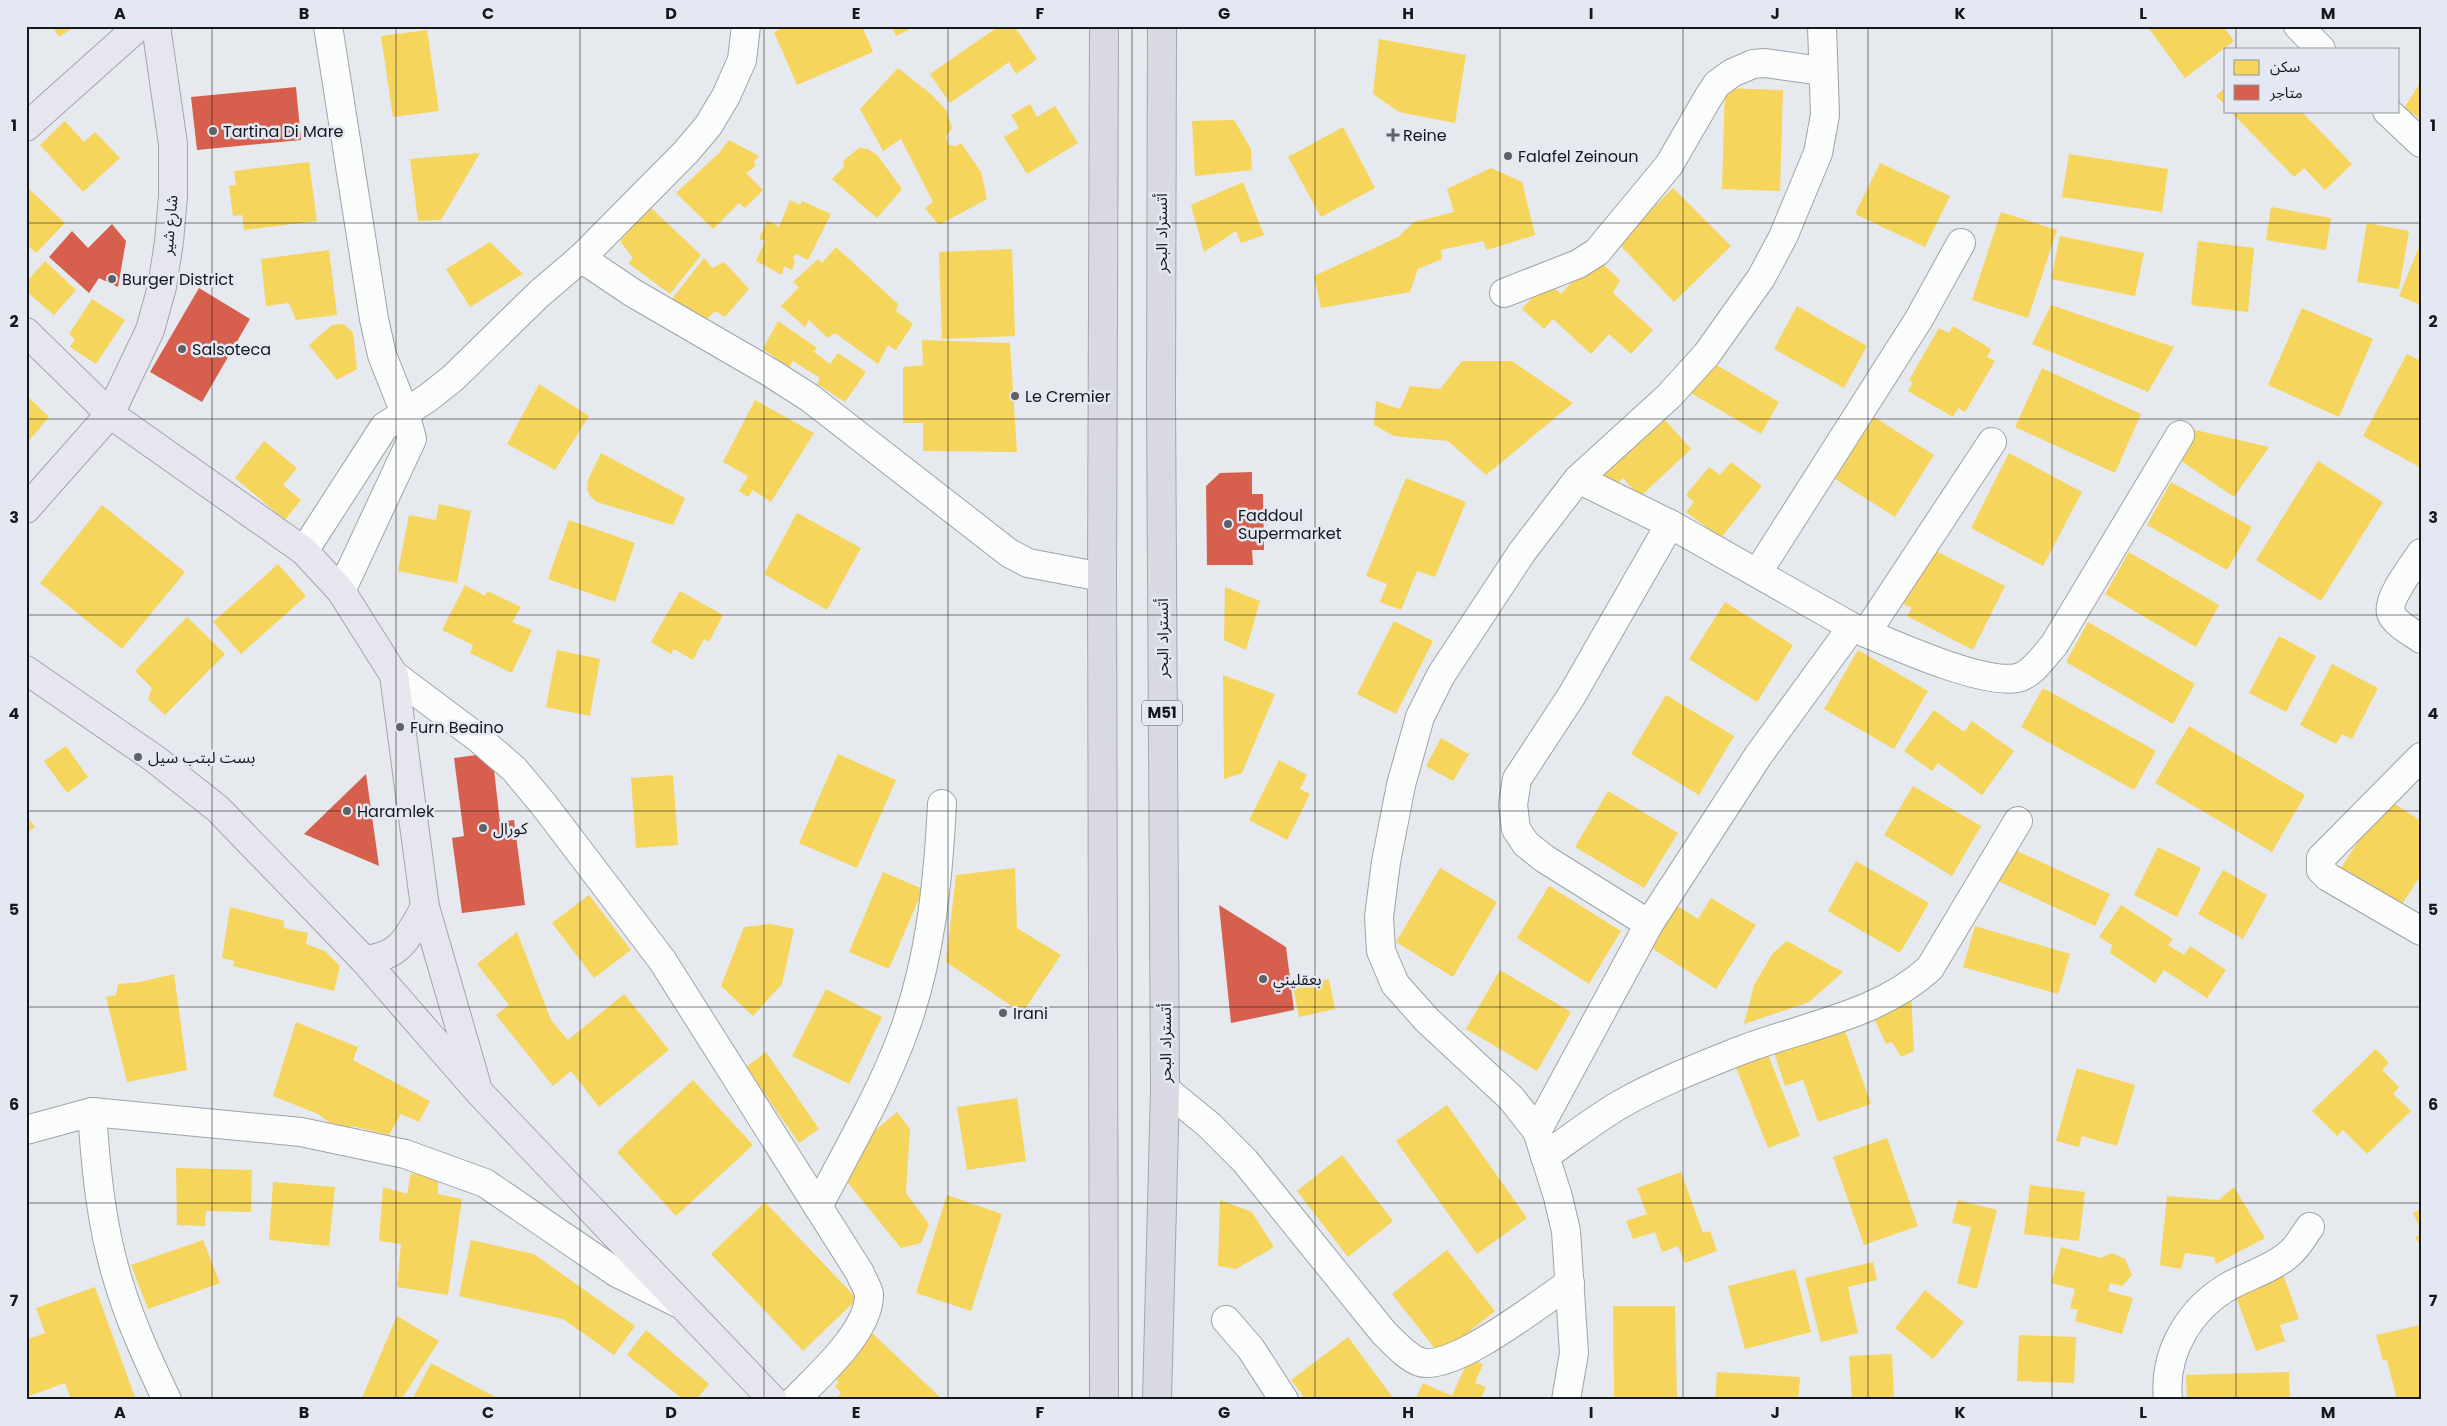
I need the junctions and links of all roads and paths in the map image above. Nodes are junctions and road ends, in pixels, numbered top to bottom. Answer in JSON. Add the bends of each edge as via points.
{"nodes":[{"id":1,"x":139,"y":26,"type":"edge"},
{"id":2,"x":156,"y":26,"type":"edge"},
{"id":3,"x":328,"y":26,"type":"edge"},
{"id":4,"x":746,"y":26,"type":"edge"},
{"id":5,"x":1104,"y":26,"type":"edge"},
{"id":6,"x":1162,"y":26,"type":"edge"},
{"id":7,"x":1822,"y":26,"type":"edge"},
{"id":8,"x":2298,"y":26,"type":"edge"},
{"id":9,"x":2320,"y":48,"type":"edge"},
{"id":10,"x":1822,"y":71,"type":"junction"},
{"id":11,"x":2388,"y":112,"type":"edge"},
{"id":12,"x":26,"y":127,"type":"edge"},
{"id":13,"x":2421,"y":143,"type":"edge"},
{"id":14,"x":1961,"y":243,"type":"dead end"},
{"id":15,"x":581,"y":258,"type":"junction"},
{"id":16,"x":1504,"y":293,"type":"dead end"},
{"id":17,"x":26,"y":332,"type":"edge"},
{"id":18,"x":405,"y":413,"type":"junction"},
{"id":19,"x":110,"y":414,"type":"junction"},
{"id":20,"x":2180,"y":435,"type":"dead end"},
{"id":21,"x":1992,"y":442,"type":"dead end"},
{"id":22,"x":1578,"y":479,"type":"junction"},
{"id":23,"x":26,"y":509,"type":"edge"},
{"id":24,"x":1670,"y":524,"type":"junction"},
{"id":25,"x":304,"y":551,"type":"junction"},
{"id":26,"x":2421,"y":553,"type":"edge"},
{"id":27,"x":1758,"y":572,"type":"junction"},
{"id":28,"x":1102,"y":577,"type":"junction"},
{"id":29,"x":341,"y":590,"type":"junction"},
{"id":30,"x":1859,"y":630,"type":"junction"},
{"id":31,"x":2421,"y":639,"type":"edge"},
{"id":32,"x":26,"y":670,"type":"edge"},
{"id":33,"x":394,"y":675,"type":"junction"},
{"id":34,"x":2421,"y":757,"type":"edge"},
{"id":35,"x":942,"y":804,"type":"dead end"},
{"id":36,"x":2018,"y":821,"type":"dead end"},
{"id":37,"x":425,"y":907,"type":"junction"},
{"id":38,"x":1649,"y":924,"type":"junction"},
{"id":39,"x":2421,"y":931,"type":"edge"},
{"id":40,"x":364,"y":960,"type":"junction"},
{"id":41,"x":1165,"y":1089,"type":"junction"},
{"id":42,"x":479,"y":1092,"type":"junction"},
{"id":43,"x":92,"y":1112,"type":"junction"},
{"id":44,"x":26,"y":1130,"type":"edge"},
{"id":45,"x":1541,"y":1144,"type":"junction"},
{"id":46,"x":818,"y":1207,"type":"junction"},
{"id":47,"x":2310,"y":1227,"type":"dead end"},
{"id":48,"x":1570,"y":1283,"type":"junction"},
{"id":49,"x":685,"y":1306,"type":"junction"},
{"id":50,"x":1226,"y":1320,"type":"dead end"},
{"id":51,"x":167,"y":1400,"type":"edge"},
{"id":52,"x":773,"y":1400,"type":"edge"},
{"id":53,"x":795,"y":1400,"type":"edge"},
{"id":54,"x":1104,"y":1400,"type":"edge"},
{"id":55,"x":1157,"y":1400,"type":"edge"},
{"id":56,"x":1284,"y":1400,"type":"edge"},
{"id":57,"x":1566,"y":1400,"type":"edge"},
{"id":58,"x":2168,"y":1400,"type":"edge"}],
"edges":[{"from":1,"to":12,"type":"main road"},
{"from":2,"to":19,"type":"main road","name":"شارع شير","via":[[173,144],[169,242],[162,287],[150,330]]},
{"from":3,"to":18,"type":"street","via":[[374,318],[382,355]]},
{"from":4,"to":15,"type":"street","via":[[742,60],[708,126]]},
{"from":5,"to":28,"type":"highway"},
{"from":6,"to":41,"type":"highway","name":"أتستراد البحر","number":"M51"},
{"from":7,"to":10,"type":"street"},
{"from":8,"to":9,"type":"street"},
{"from":10,"to":16,"type":"street","via":[[1765,63],[1732,73],[1709,96],[1668,165],[1596,252],[1578,264]]},
{"from":10,"to":22,"type":"street","via":[[1825,115],[1818,153],[1783,237],[1761,278],[1707,354],[1676,389]]},
{"from":11,"to":13,"type":"street"},
{"from":14,"to":27,"type":"street","via":[[1919,319]]},
{"from":15,"to":18,"type":"street","via":[[453,378]]},
{"from":15,"to":28,"type":"street","via":[[633,293],[810,398],[1009,553],[1028,563]]},
{"from":17,"to":19,"type":"main road"},
{"from":18,"to":25,"type":"street","via":[[384,427]]},
{"from":18,"to":29,"type":"street","via":[[412,439],[409,448]]},
{"from":19,"to":23,"type":"main road","name":"شارع شير"},
{"from":19,"to":25,"type":"main road"},
{"from":20,"to":30,"type":"street","via":[[2054,645],[2036,666],[2019,678],[1994,679]]},
{"from":21,"to":30,"type":"street"},
{"from":22,"to":24,"type":"street"},
{"from":22,"to":45,"type":"street","via":[[1522,552],[1441,675],[1420,717],[1401,785],[1386,862],[1380,917],[1382,951],[1395,984],[1428,1020],[1511,1098]]},
{"from":24,"to":27,"type":"street"},
{"from":24,"to":38,"type":"street","via":[[1572,695],[1517,779],[1513,805],[1516,829],[1526,844]]},
{"from":25,"to":29,"type":"main road"},
{"from":26,"to":31,"type":"street","via":[[2392,601],[2391,612],[2397,621]]},
{"from":27,"to":30,"type":"street"},
{"from":28,"to":54,"type":"highway"},
{"from":29,"to":33,"type":"main road"},
{"from":30,"to":38,"type":"street","via":[[1758,756]]},
{"from":32,"to":40,"type":"main road","via":[[155,759],[218,809]]},
{"from":33,"to":37,"type":"main road"},
{"from":33,"to":46,"type":"street","via":[[514,769],[544,805],[662,960]]},
{"from":34,"to":39,"type":"street","via":[[2321,858],[2321,870],[2328,877]]},
{"from":35,"to":46,"type":"street","via":[[935,893],[924,966],[888,1070]]},
{"from":36,"to":45,"type":"street","via":[[1930,968],[1913,984],[1867,1007],[1742,1050],[1662,1083]]},
{"from":37,"to":40,"type":"main road","via":[[397,950],[380,959]]},
{"from":37,"to":42,"type":"main road"},
{"from":38,"to":45,"type":"street"},
{"from":40,"to":42,"type":"main road"},
{"from":41,"to":48,"type":"street","via":[[1245,1161],[1384,1333],[1406,1354],[1421,1362],[1440,1363],[1466,1352]]},
{"from":41,"to":55,"type":"highway","name":"أتستراد البحر","number":"M51"},
{"from":42,"to":49,"type":"main road"},
{"from":43,"to":44,"type":"street"},
{"from":43,"to":49,"type":"street","via":[[301,1132],[405,1154],[485,1184],[617,1273]]},
{"from":43,"to":51,"type":"street","via":[[96,1172],[106,1231],[121,1289]]},
{"from":45,"to":48,"type":"street","via":[[1566,1231]]},
{"from":46,"to":53,"type":"street","via":[[869,1293],[863,1319],[846,1347]]},
{"from":47,"to":58,"type":"street","via":[[2288,1256],[2215,1295],[2186,1325],[2174,1348]]},
{"from":48,"to":57,"type":"street","via":[[1574,1353]]},
{"from":49,"to":52,"type":"main road"},
{"from":50,"to":56,"type":"street","via":[[1251,1349]]}]}
